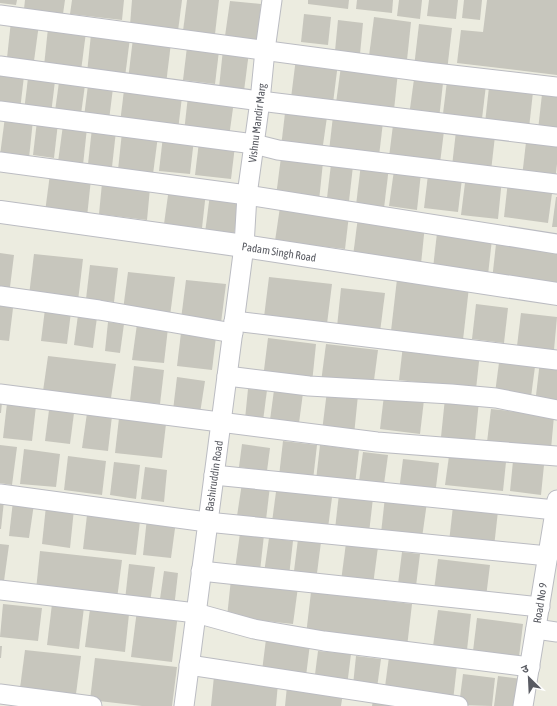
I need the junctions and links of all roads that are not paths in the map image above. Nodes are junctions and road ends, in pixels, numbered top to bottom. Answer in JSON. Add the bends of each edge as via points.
{"nodes":[{"id":1,"x":272,"y":0,"type":"edge"},
{"id":2,"x":0,"y":15,"type":"edge"},
{"id":3,"x":265,"y":50,"type":"junction"},
{"id":4,"x":0,"y":66,"type":"edge"},
{"id":5,"x":557,"y":87,"type":"edge"},
{"id":6,"x":260,"y":101,"type":"junction"},
{"id":7,"x":0,"y":111,"type":"edge"},
{"id":8,"x":557,"y":137,"type":"edge"},
{"id":9,"x":254,"y":144,"type":"junction"},
{"id":10,"x":0,"y":162,"type":"edge"},
{"id":11,"x":557,"y":184,"type":"edge"},
{"id":12,"x":247,"y":194,"type":"junction"},
{"id":13,"x":0,"y":212,"type":"edge"},
{"id":14,"x":557,"y":244,"type":"edge"},
{"id":15,"x":244,"y":246,"type":"junction"},
{"id":16,"x":557,"y":294,"type":"edge"},
{"id":17,"x":0,"y":296,"type":"edge"},
{"id":18,"x":233,"y":327,"type":"junction"},
{"id":19,"x":557,"y":360,"type":"edge"},
{"id":20,"x":227,"y":376,"type":"junction"},
{"id":21,"x":0,"y":394,"type":"edge"},
{"id":22,"x":557,"y":410,"type":"edge"},
{"id":23,"x":221,"y":423,"type":"junction"},
{"id":24,"x":557,"y":456,"type":"edge"},
{"id":25,"x":214,"y":475,"type":"junction"},
{"id":26,"x":0,"y":494,"type":"edge"},
{"id":27,"x":556,"y":505,"type":"edge"},
{"id":28,"x":208,"y":522,"type":"junction"},
{"id":29,"x":548,"y":556,"type":"junction"},
{"id":30,"x":201,"y":571,"type":"junction"},
{"id":31,"x":0,"y":590,"type":"edge"},
{"id":32,"x":540,"y":607,"type":"junction"},
{"id":33,"x":196,"y":613,"type":"junction"},
{"id":34,"x":536,"y":629,"type":"junction"},
{"id":35,"x":557,"y":632,"type":"edge"},
{"id":36,"x":189,"y":665,"type":"junction"},
{"id":37,"x":530,"y":668,"type":"junction"},
{"id":38,"x":0,"y":694,"type":"edge"},
{"id":39,"x":92,"y":706,"type":"edge"},
{"id":40,"x":184,"y":706,"type":"edge"},
{"id":41,"x":458,"y":706,"type":"edge"},
{"id":42,"x":523,"y":706,"type":"edge"}],
"edges":[{"from":1,"to":3,"type":"street","name":"Vishnu Mandir Marg"},
{"from":2,"to":3,"type":"street"},
{"from":3,"to":5,"type":"street"},
{"from":3,"to":6,"type":"street","name":"Vishnu Mandir Marg"},
{"from":4,"to":6,"type":"street"},
{"from":6,"to":8,"type":"street"},
{"from":6,"to":9,"type":"street","name":"Vishnu Mandir Marg"},
{"from":7,"to":9,"type":"street"},
{"from":9,"to":11,"type":"street","via":[[278,150]]},
{"from":9,"to":12,"type":"street","name":"Vishnu Mandir Marg"},
{"from":10,"to":12,"type":"street"},
{"from":12,"to":14,"type":"street"},
{"from":12,"to":15,"type":"street","name":"Vishnu Mandir Marg"},
{"from":13,"to":15,"type":"street","name":"Padam Singh Road"},
{"from":15,"to":16,"type":"street","name":"Padam Singh Road"},
{"from":15,"to":18,"type":"street","name":"Bashiruddin Road"},
{"from":17,"to":18,"type":"street"},
{"from":18,"to":19,"type":"street"},
{"from":18,"to":20,"type":"street","name":"Bashiruddin Road"},
{"from":20,"to":22,"type":"street","via":[[309,386],[496,398]]},
{"from":20,"to":23,"type":"street","name":"Bashiruddin Road"},
{"from":21,"to":23,"type":"street"},
{"from":23,"to":24,"type":"street","via":[[378,442]]},
{"from":23,"to":25,"type":"street","name":"Bashiruddin Road"},
{"from":25,"to":27,"type":"street"},
{"from":25,"to":28,"type":"street","name":"Bashiruddin Road"},
{"from":26,"to":28,"type":"street"},
{"from":27,"to":29,"type":"street","name":"Road No 9"},
{"from":28,"to":29,"type":"street"},
{"from":28,"to":30,"type":"street","name":"Bashiruddin Road"},
{"from":29,"to":32,"type":"street","name":"Road No 9"},
{"from":30,"to":32,"type":"street"},
{"from":30,"to":33,"type":"street","name":"Bashiruddin Road"},
{"from":31,"to":33,"type":"street"},
{"from":32,"to":34,"type":"street","name":"Road No 9"},
{"from":33,"to":36,"type":"street","name":"Bashiruddin Road"},
{"from":33,"to":37,"type":"street","via":[[254,628],[324,641]]},
{"from":34,"to":35,"type":"street"},
{"from":34,"to":37,"type":"street","name":"Road No 9"},
{"from":36,"to":40,"type":"street","name":"Bashiruddin Road"},
{"from":36,"to":41,"type":"street"},
{"from":37,"to":42,"type":"street","name":"Road No 9"},
{"from":38,"to":39,"type":"street"}]}
